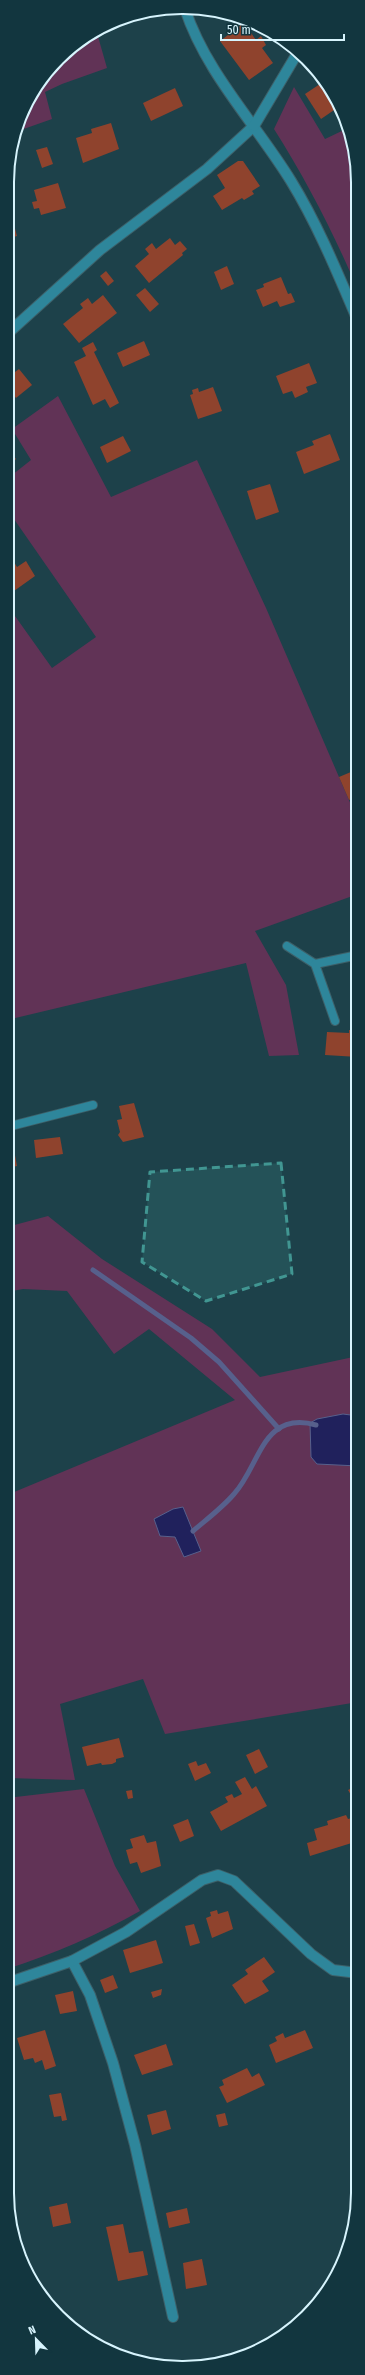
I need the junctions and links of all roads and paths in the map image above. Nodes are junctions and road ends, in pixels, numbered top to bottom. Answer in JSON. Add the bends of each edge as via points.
{"nodes":[{"id":1,"x":187,"y":14,"type":"edge"},
{"id":2,"x":295,"y":57,"type":"edge"},
{"id":3,"x":254,"y":126,"type":"junction"},
{"id":4,"x":351,"y":306,"type":"edge"},
{"id":5,"x":14,"y":328,"type":"edge"},
{"id":6,"x":287,"y":946,"type":"dead end"},
{"id":7,"x":351,"y":956,"type":"edge"},
{"id":8,"x":315,"y":964,"type":"junction"},
{"id":9,"x":335,"y":1021,"type":"dead end"},
{"id":10,"x":93,"y":1105,"type":"dead end"},
{"id":11,"x":14,"y":1125,"type":"edge"},
{"id":12,"x":72,"y":1961,"type":"junction"},
{"id":13,"x":351,"y":1972,"type":"edge"},
{"id":14,"x":14,"y":1982,"type":"edge"},
{"id":15,"x":173,"y":2317,"type":"dead end"}],
"edges":[{"from":1,"to":3,"type":"street","via":[[208,59]]},
{"from":2,"to":3,"type":"street"},
{"from":3,"to":4,"type":"street","via":[[296,189]]},
{"from":3,"to":5,"type":"street","via":[[207,168],[100,250]]},
{"from":6,"to":8,"type":"lane"},
{"from":7,"to":8,"type":"lane"},
{"from":8,"to":9,"type":"lane"},
{"from":10,"to":11,"type":"lane"},
{"from":12,"to":13,"type":"street","via":[[126,1932],[202,1880],[218,1875],[234,1881],[311,1954],[333,1970]]},
{"from":12,"to":14,"type":"street"},
{"from":12,"to":15,"type":"street","via":[[90,1995],[113,2063],[137,2152]]}]}
